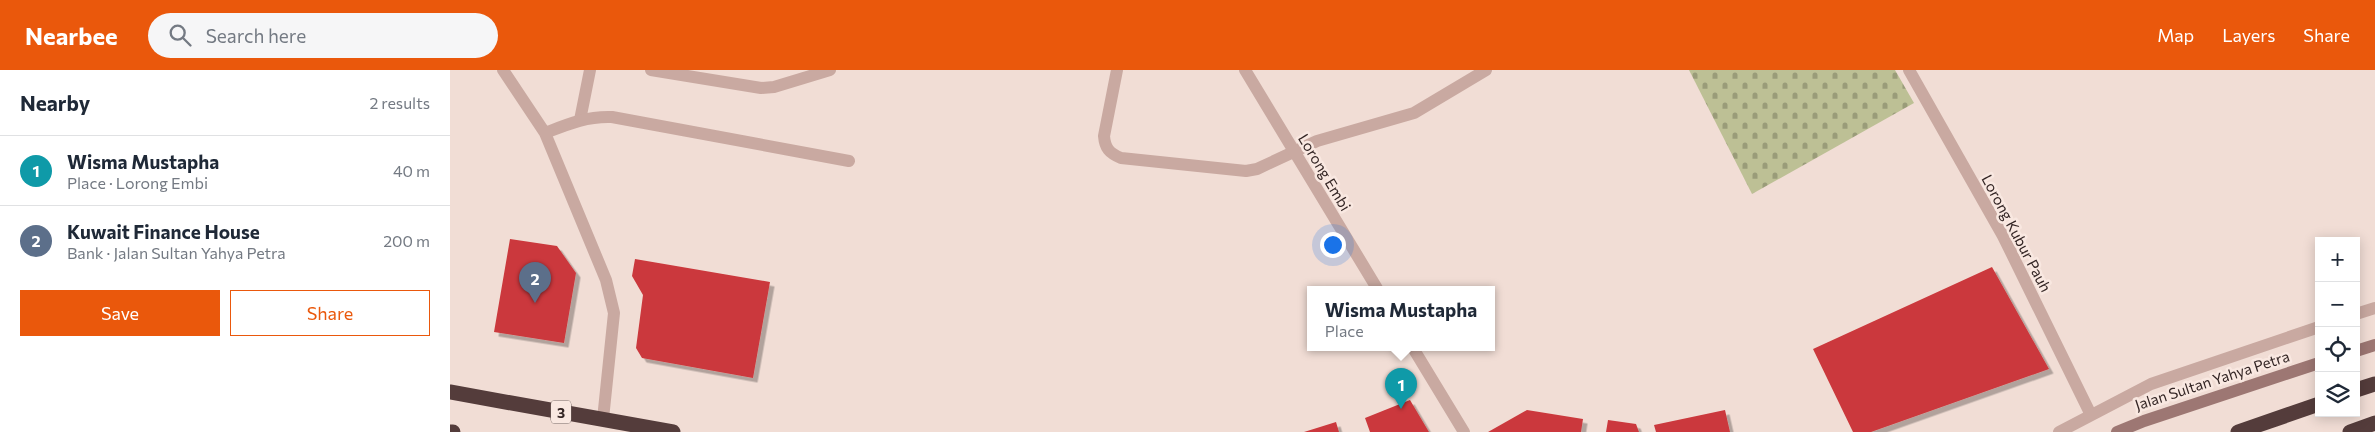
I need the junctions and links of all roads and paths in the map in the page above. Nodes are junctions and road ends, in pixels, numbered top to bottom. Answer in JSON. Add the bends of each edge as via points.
{"nodes":[{"id":1,"x":503,"y":70,"type":"edge"},
{"id":2,"x":590,"y":70,"type":"edge"},
{"id":3,"x":651,"y":70,"type":"edge"},
{"id":4,"x":830,"y":70,"type":"edge"},
{"id":5,"x":1116,"y":70,"type":"edge"},
{"id":6,"x":1245,"y":70,"type":"edge"},
{"id":7,"x":1486,"y":70,"type":"edge"},
{"id":8,"x":1909,"y":70,"type":"edge"},
{"id":9,"x":580,"y":120,"type":"junction"},
{"id":10,"x":545,"y":133,"type":"junction"},
{"id":11,"x":1294,"y":152,"type":"junction"},
{"id":12,"x":848,"y":161,"type":"dead end"},
{"id":13,"x":1376,"y":286,"type":"edge"},
{"id":14,"x":2375,"y":308,"type":"edge"},
{"id":15,"x":2360,"y":313,"type":"edge"},
{"id":16,"x":2315,"y":328,"type":"edge"},
{"id":17,"x":2375,"y":345,"type":"edge"},
{"id":18,"x":2360,"y":350,"type":"edge"},
{"id":19,"x":1415,"y":351,"type":"edge"},
{"id":20,"x":2315,"y":364,"type":"edge"},
{"id":21,"x":2375,"y":384,"type":"edge"},
{"id":22,"x":2360,"y":389,"type":"edge"},
{"id":23,"x":450,"y":392,"type":"edge"},
{"id":24,"x":2315,"y":405,"type":"edge"},
{"id":25,"x":2091,"y":415,"type":"junction"},
{"id":26,"x":603,"y":419,"type":"junction"},
{"id":27,"x":2375,"y":423,"type":"edge"},
{"id":28,"x":673,"y":432,"type":"edge"},
{"id":29,"x":1464,"y":432,"type":"edge"},
{"id":30,"x":2059,"y":432,"type":"edge"},
{"id":31,"x":2117,"y":432,"type":"edge"},
{"id":32,"x":2238,"y":432,"type":"edge"},
{"id":33,"x":2350,"y":432,"type":"edge"}],
"edges":[{"from":1,"to":10,"type":"street"},
{"from":2,"to":9,"type":"street"},
{"from":3,"to":4,"type":"street","via":[[761,88]]},
{"from":5,"to":11,"type":"street","via":[[1104,136],[1108,150],[1120,158],[1250,171]]},
{"from":6,"to":11,"type":"street","name":"Lorong Embi"},
{"from":7,"to":11,"type":"street","via":[[1414,113]]},
{"from":8,"to":25,"type":"street","name":"Lorong Kubur Pauh","via":[[2002,236]]},
{"from":9,"to":10,"type":"street"},
{"from":9,"to":12,"type":"street","via":[[612,117]]},
{"from":10,"to":26,"type":"street","via":[[606,280],[612,305],[614,328]]},
{"from":11,"to":13,"type":"street","name":"Lorong Embi"},
{"from":14,"to":15,"type":"street"},
{"from":16,"to":25,"type":"street","via":[[2160,380]]},
{"from":17,"to":18,"type":"main road"},
{"from":19,"to":29,"type":"street"},
{"from":20,"to":31,"type":"main road","name":"Jalan Sultan Yahya Petra"},
{"from":21,"to":22,"type":"highway"},
{"from":23,"to":26,"type":"highway","number":"3"},
{"from":24,"to":32,"type":"highway"},
{"from":25,"to":30,"type":"street"},
{"from":26,"to":28,"type":"highway","number":"3"},
{"from":27,"to":33,"type":"highway"}]}
